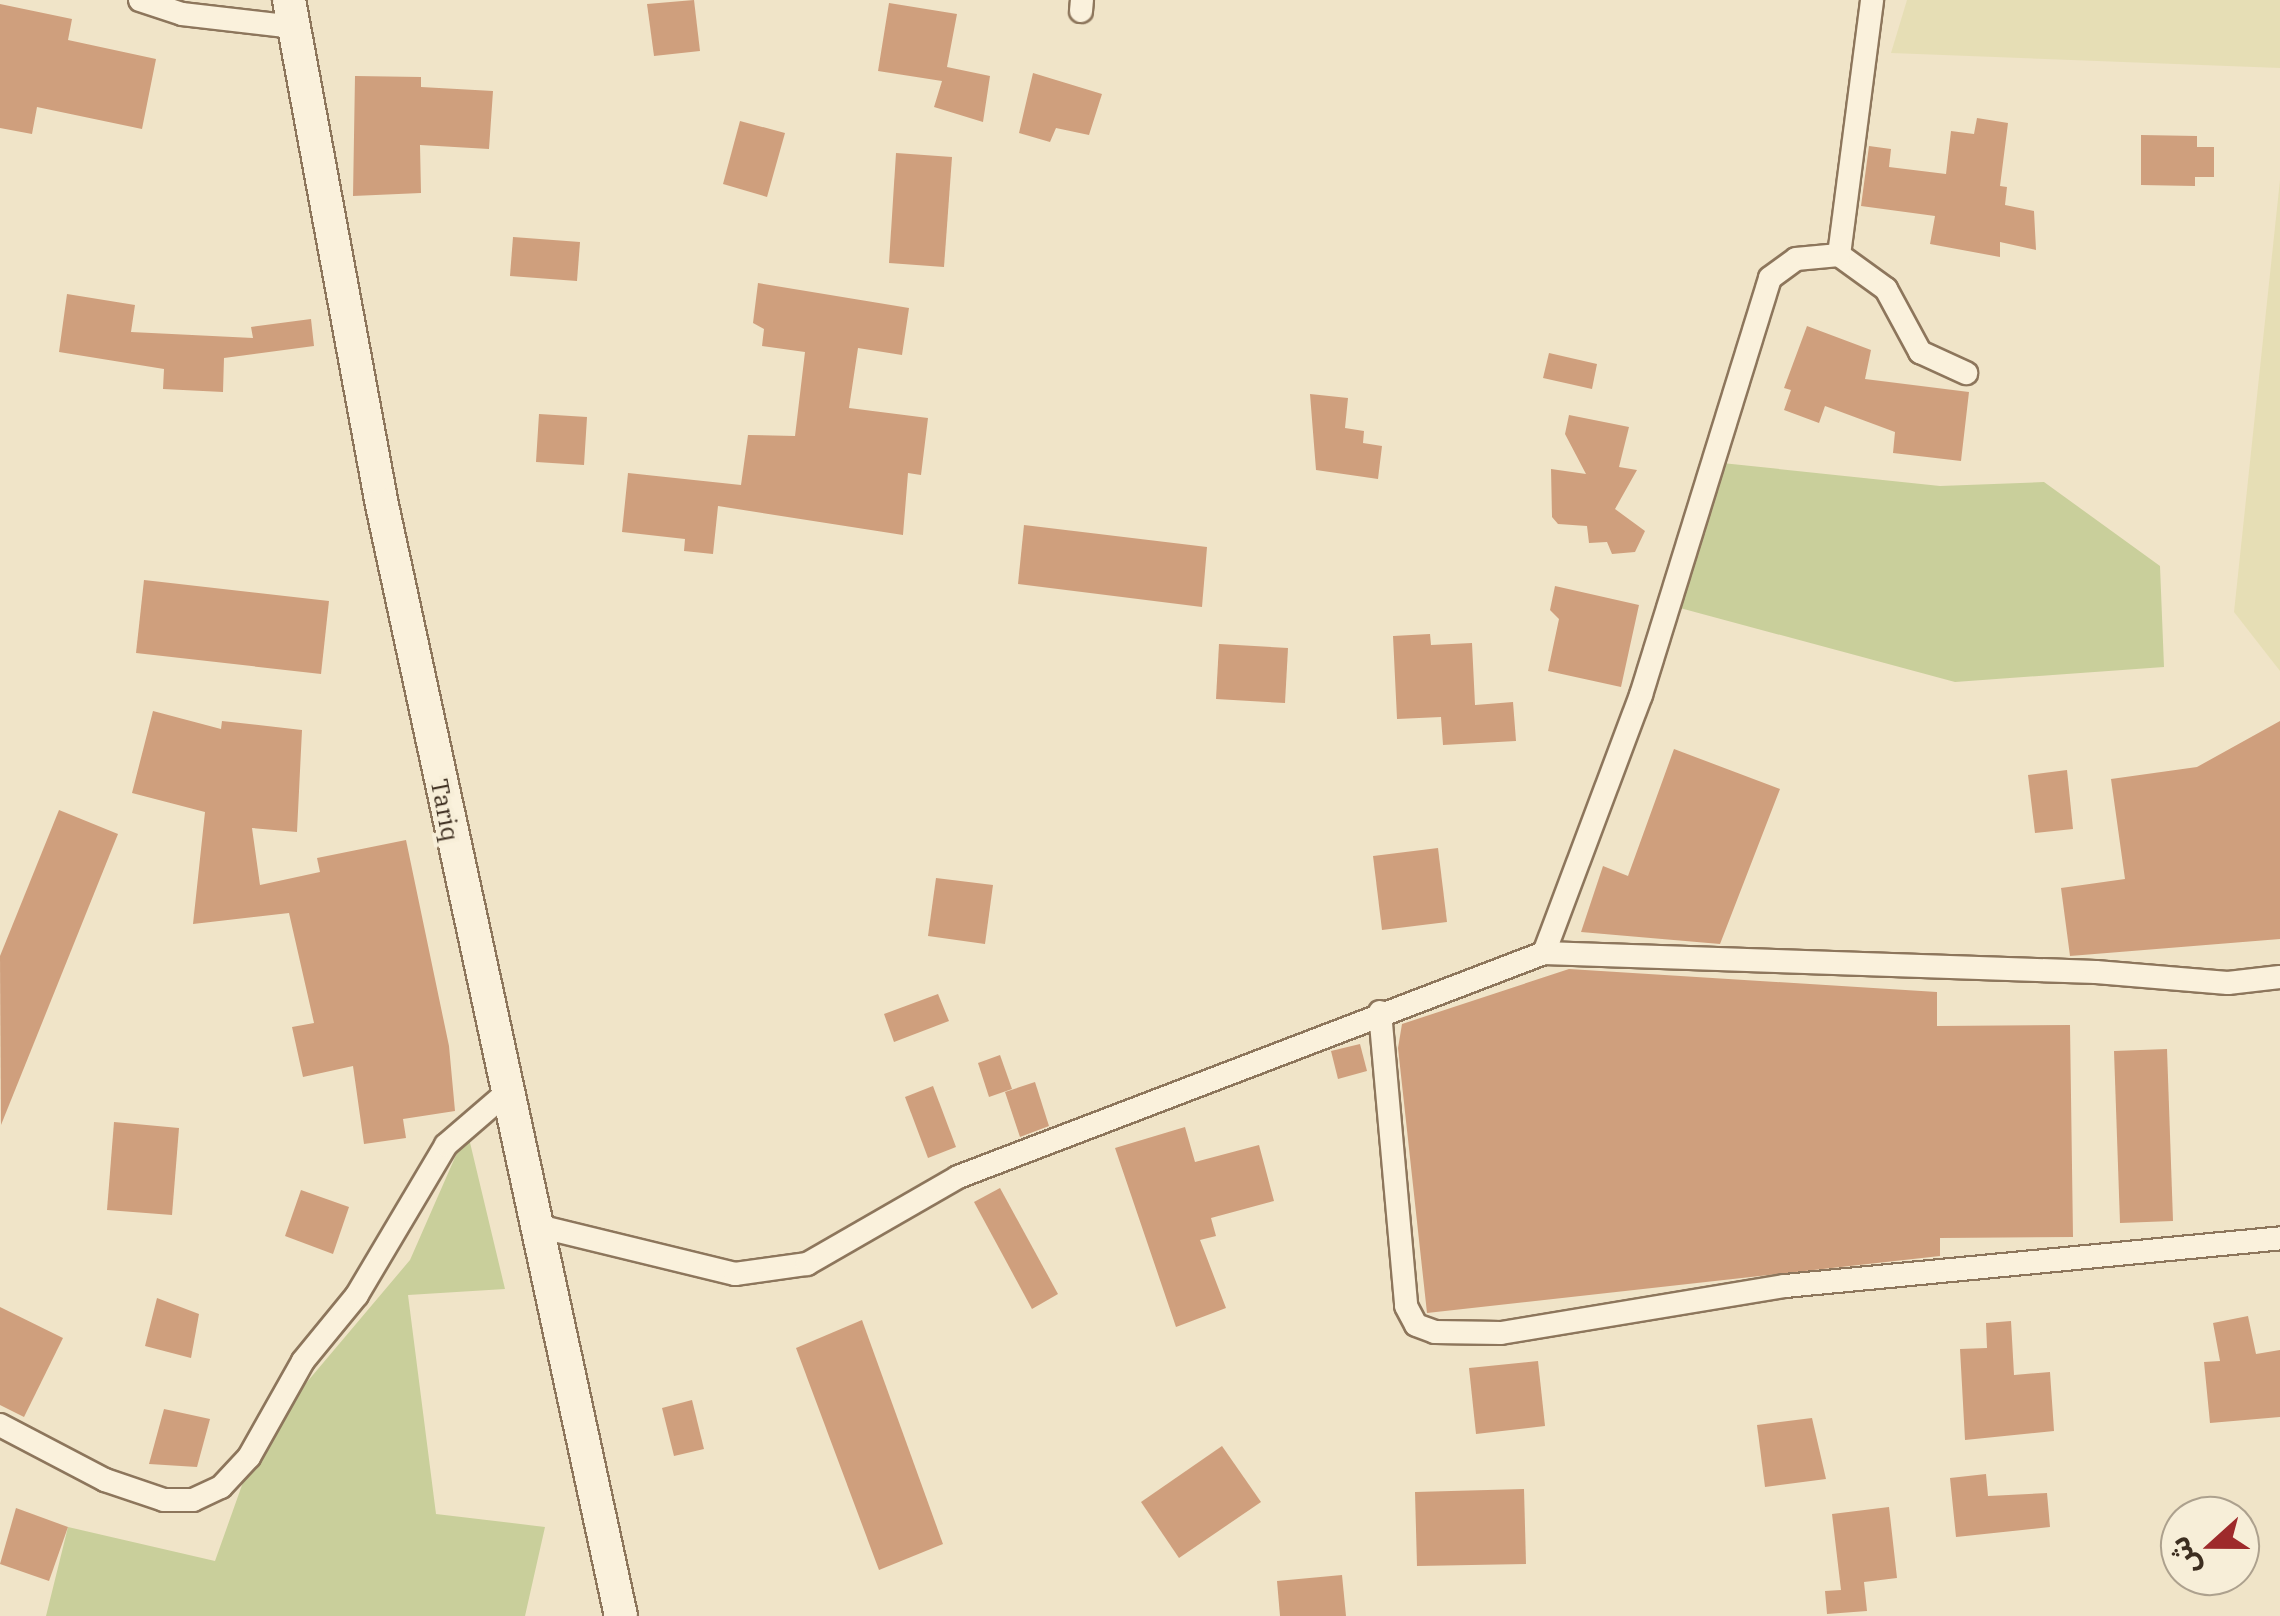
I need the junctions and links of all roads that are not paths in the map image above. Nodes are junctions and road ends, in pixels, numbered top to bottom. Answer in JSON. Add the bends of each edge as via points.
{"nodes":[{"id":1,"x":140,"y":0,"type":"edge"},
{"id":2,"x":1872,"y":0,"type":"edge"},
{"id":3,"x":291,"y":14,"type":"edge"},
{"id":4,"x":1839,"y":256,"type":"junction"},
{"id":5,"x":1966,"y":372,"type":"dead end"},
{"id":6,"x":1544,"y":954,"type":"junction"},
{"id":7,"x":2280,"y":977,"type":"edge"},
{"id":8,"x":1380,"y":1012,"type":"junction"},
{"id":9,"x":504,"y":1095,"type":"junction"},
{"id":10,"x":534,"y":1226,"type":"junction"},
{"id":11,"x":2280,"y":1238,"type":"edge"},
{"id":12,"x":0,"y":1425,"type":"edge"},
{"id":13,"x":620,"y":1616,"type":"edge"}],
"edges":[{"from":1,"to":3,"type":"street","via":[[182,14]]},
{"from":2,"to":4,"type":"street"},
{"from":3,"to":9,"type":"main road","name":"Tariq","via":[[382,506]]},
{"from":4,"to":5,"type":"street","via":[[1886,289],[1920,352]]},
{"from":4,"to":6,"type":"street","via":[[1796,259],[1770,278],[1635,712]]},
{"from":6,"to":7,"type":"street","via":[[2096,972],[2228,983]]},
{"from":6,"to":8,"type":"street"},
{"from":8,"to":10,"type":"street","via":[[958,1178],[807,1264],[736,1274]]},
{"from":8,"to":11,"type":"street","via":[[1406,1306],[1416,1324],[1435,1332],[1501,1334],[1784,1286]]},
{"from":9,"to":10,"type":"main road","name":"Tariq"},
{"from":9,"to":12,"type":"street","via":[[432,1165],[357,1295],[303,1361],[249,1457],[220,1487],[193,1500],[164,1500],[105,1480]]},
{"from":10,"to":13,"type":"main road","name":"Tariq"}]}
